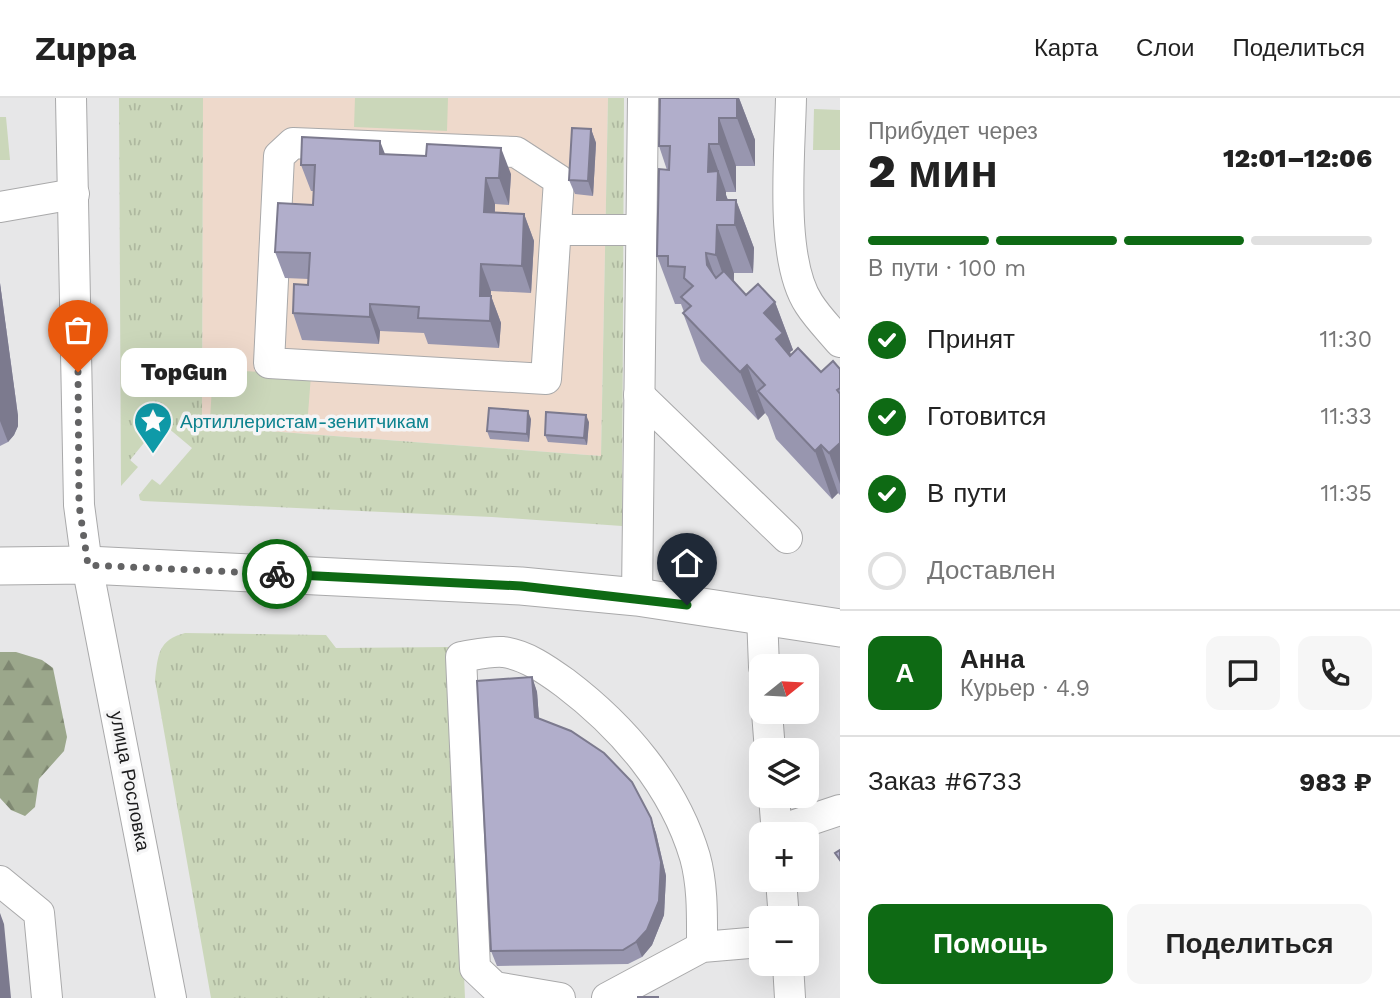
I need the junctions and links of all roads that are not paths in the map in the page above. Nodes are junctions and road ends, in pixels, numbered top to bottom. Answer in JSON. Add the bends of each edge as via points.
{"nodes":[{"id":1,"x":71,"y":98,"type":"edge"},
{"id":2,"x":643,"y":98,"type":"edge"},
{"id":3,"x":791,"y":98,"type":"edge"},
{"id":4,"x":74,"y":194,"type":"junction"},
{"id":5,"x":0,"y":207,"type":"edge"},
{"id":6,"x":557,"y":230,"type":"junction"},
{"id":7,"x":641,"y":230,"type":"junction"},
{"id":8,"x":840,"y":342,"type":"edge"},
{"id":9,"x":639,"y":395,"type":"junction"},
{"id":10,"x":787,"y":538,"type":"dead end"},
{"id":11,"x":88,"y":565,"type":"junction"},
{"id":12,"x":0,"y":566,"type":"edge"},
{"id":13,"x":637,"y":597,"type":"junction"},
{"id":14,"x":762,"y":615,"type":"junction"},
{"id":15,"x":840,"y":628,"type":"edge"},
{"id":16,"x":764,"y":654,"type":"edge"},
{"id":17,"x":840,"y":810,"type":"edge"},
{"id":18,"x":807,"y":822,"type":"edge"},
{"id":19,"x":0,"y":881,"type":"edge"},
{"id":20,"x":749,"y":943,"type":"edge"},
{"id":21,"x":702,"y":947,"type":"junction"},
{"id":22,"x":789,"y":976,"type":"edge"},
{"id":23,"x":47,"y":998,"type":"edge"},
{"id":24,"x":171,"y":998,"type":"edge"},
{"id":25,"x":560,"y":998,"type":"edge"},
{"id":26,"x":607,"y":998,"type":"edge"},
{"id":27,"x":790,"y":998,"type":"edge"}],
"edges":[{"from":1,"to":4,"type":"street","name":"улица Рословка"},
{"from":2,"to":7,"type":"street"},
{"from":3,"to":8,"type":"street","via":[[789,237],[808,303]]},
{"from":4,"to":5,"type":"street"},
{"from":4,"to":11,"type":"street","name":"улица Рословка","via":[[79,505]]},
{"from":6,"to":6,"type":"street","via":[[559,180],[516,152],[293,143],[279,156],[269,363],[546,379]]},
{"from":6,"to":7,"type":"street"},
{"from":7,"to":9,"type":"street"},
{"from":9,"to":10,"type":"street"},
{"from":9,"to":13,"type":"street"},
{"from":11,"to":12,"type":"main road"},
{"from":11,"to":13,"type":"main road","via":[[425,580]]},
{"from":11,"to":24,"type":"street","name":"улица Рословка"},
{"from":13,"to":14,"type":"main road"},
{"from":14,"to":15,"type":"main road"},
{"from":14,"to":16,"type":"street"},
{"from":17,"to":18,"type":"street"},
{"from":19,"to":23,"type":"street","via":[[39,914]]},
{"from":20,"to":21,"type":"street"},
{"from":21,"to":25,"type":"street","via":[[702,901],[695,857],[673,804],[642,757],[598,708],[529,659],[502,652],[461,657],[475,968],[495,987]]},
{"from":21,"to":26,"type":"street"},
{"from":22,"to":27,"type":"street"}]}
